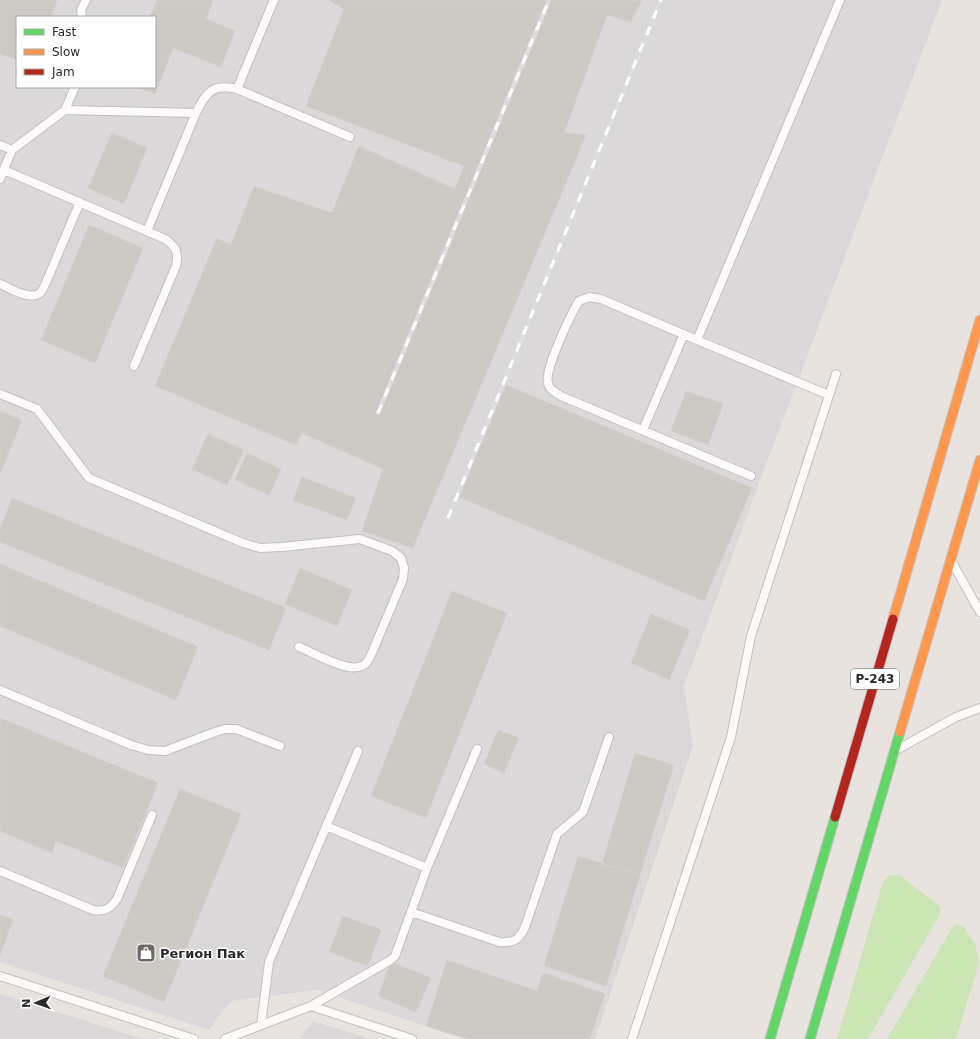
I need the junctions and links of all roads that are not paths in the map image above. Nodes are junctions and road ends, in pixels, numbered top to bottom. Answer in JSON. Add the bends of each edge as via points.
{"nodes":[{"id":1,"x":86,"y":0,"type":"edge"},
{"id":2,"x":274,"y":0,"type":"edge"},
{"id":3,"x":840,"y":0,"type":"edge"},
{"id":4,"x":82,"y":16,"type":"edge"},
{"id":5,"x":75,"y":88,"type":"edge"},
{"id":6,"x":237,"y":89,"type":"junction"},
{"id":7,"x":65,"y":110,"type":"junction"},
{"id":8,"x":196,"y":113,"type":"junction"},
{"id":9,"x":350,"y":136,"type":"dead end"},
{"id":10,"x":0,"y":145,"type":"edge"},
{"id":11,"x":12,"y":150,"type":"junction"},
{"id":12,"x":4,"y":170,"type":"junction"},
{"id":13,"x":0,"y":179,"type":"edge"},
{"id":14,"x":80,"y":202,"type":"junction"},
{"id":15,"x":147,"y":230,"type":"junction"},
{"id":16,"x":0,"y":284,"type":"edge"},
{"id":17,"x":980,"y":320,"type":"edge"},
{"id":18,"x":684,"y":334,"type":"junction"},
{"id":19,"x":697,"y":340,"type":"junction"},
{"id":20,"x":134,"y":366,"type":"dead end"},
{"id":21,"x":836,"y":374,"type":"dead end"},
{"id":22,"x":0,"y":394,"type":"edge"},
{"id":23,"x":829,"y":395,"type":"junction"},
{"id":24,"x":644,"y":430,"type":"junction"},
{"id":25,"x":980,"y":460,"type":"edge"},
{"id":26,"x":751,"y":476,"type":"dead end"},
{"id":27,"x":950,"y":559,"type":"junction"},
{"id":28,"x":980,"y":612,"type":"edge"},
{"id":29,"x":300,"y":647,"type":"dead end"},
{"id":30,"x":0,"y":690,"type":"edge"},
{"id":31,"x":980,"y":708,"type":"edge"},
{"id":32,"x":609,"y":737,"type":"dead end"},
{"id":33,"x":280,"y":746,"type":"dead end"},
{"id":34,"x":477,"y":749,"type":"dead end"},
{"id":35,"x":358,"y":751,"type":"dead end"},
{"id":36,"x":894,"y":751,"type":"junction"},
{"id":37,"x":152,"y":815,"type":"dead end"},
{"id":38,"x":326,"y":826,"type":"junction"},
{"id":39,"x":427,"y":868,"type":"junction"},
{"id":40,"x":0,"y":871,"type":"edge"},
{"id":41,"x":411,"y":912,"type":"junction"},
{"id":42,"x":0,"y":976,"type":"edge"},
{"id":43,"x":310,"y":1006,"type":"junction"},
{"id":44,"x":262,"y":1025,"type":"junction"},
{"id":45,"x":234,"y":1037,"type":"edge"},
{"id":46,"x":194,"y":1039,"type":"edge"},
{"id":47,"x":225,"y":1039,"type":"edge"},
{"id":48,"x":412,"y":1039,"type":"edge"},
{"id":49,"x":632,"y":1039,"type":"edge"},
{"id":50,"x":770,"y":1039,"type":"edge"},
{"id":51,"x":810,"y":1039,"type":"edge"}],
"edges":[{"from":1,"to":4,"type":"lane"},
{"from":2,"to":6,"type":"lane"},
{"from":3,"to":19,"type":"lane"},
{"from":5,"to":7,"type":"lane"},
{"from":6,"to":8,"type":"lane","via":[[224,86],[212,89],[202,100]]},
{"from":6,"to":9,"type":"lane"},
{"from":7,"to":8,"type":"lane"},
{"from":7,"to":11,"type":"lane"},
{"from":8,"to":15,"type":"lane"},
{"from":10,"to":11,"type":"lane"},
{"from":11,"to":12,"type":"lane"},
{"from":12,"to":13,"type":"lane"},
{"from":12,"to":14,"type":"lane"},
{"from":14,"to":15,"type":"lane"},
{"from":14,"to":16,"type":"lane","via":[[40,293],[33,296],[25,295]]},
{"from":15,"to":20,"type":"lane","via":[[174,245],[178,255],[176,266]]},
{"from":17,"to":50,"type":"highway","number":"Р-243"},
{"from":18,"to":19,"type":"lane"},
{"from":18,"to":24,"type":"lane"},
{"from":18,"to":24,"type":"lane","via":[[601,299],[589,297],[579,301],[573,310],[549,367],[547,382],[552,391]]},
{"from":19,"to":23,"type":"lane"},
{"from":21,"to":23,"type":"lane"},
{"from":22,"to":29,"type":"lane","via":[[37,409],[89,478],[243,543],[260,548],[360,539],[392,551],[401,558],[404,568],[403,580],[366,664],[357,668],[344,666]]},
{"from":23,"to":49,"type":"lane","via":[[751,636],[731,737]]},
{"from":24,"to":26,"type":"lane"},
{"from":25,"to":27,"type":"highway","number":"Р-243"},
{"from":27,"to":28,"type":"lane"},
{"from":27,"to":36,"type":"highway","number":"Р-243"},
{"from":30,"to":33,"type":"lane","via":[[148,750],[165,751],[225,729],[236,729]]},
{"from":31,"to":36,"type":"lane","via":[[956,717]]},
{"from":32,"to":41,"type":"lane","via":[[583,812],[557,834],[520,938],[511,943],[499,942]]},
{"from":34,"to":39,"type":"lane"},
{"from":35,"to":38,"type":"lane"},
{"from":36,"to":51,"type":"highway","number":"Р-243"},
{"from":37,"to":40,"type":"lane","via":[[117,899],[110,908],[102,911],[92,910]]},
{"from":38,"to":39,"type":"lane"},
{"from":38,"to":44,"type":"lane","via":[[269,962]]},
{"from":39,"to":41,"type":"lane"},
{"from":41,"to":43,"type":"lane","via":[[395,956]]},
{"from":42,"to":46,"type":"lane"},
{"from":43,"to":44,"type":"lane"},
{"from":43,"to":48,"type":"lane"},
{"from":44,"to":45,"type":"lane"},
{"from":45,"to":47,"type":"lane"}]}
